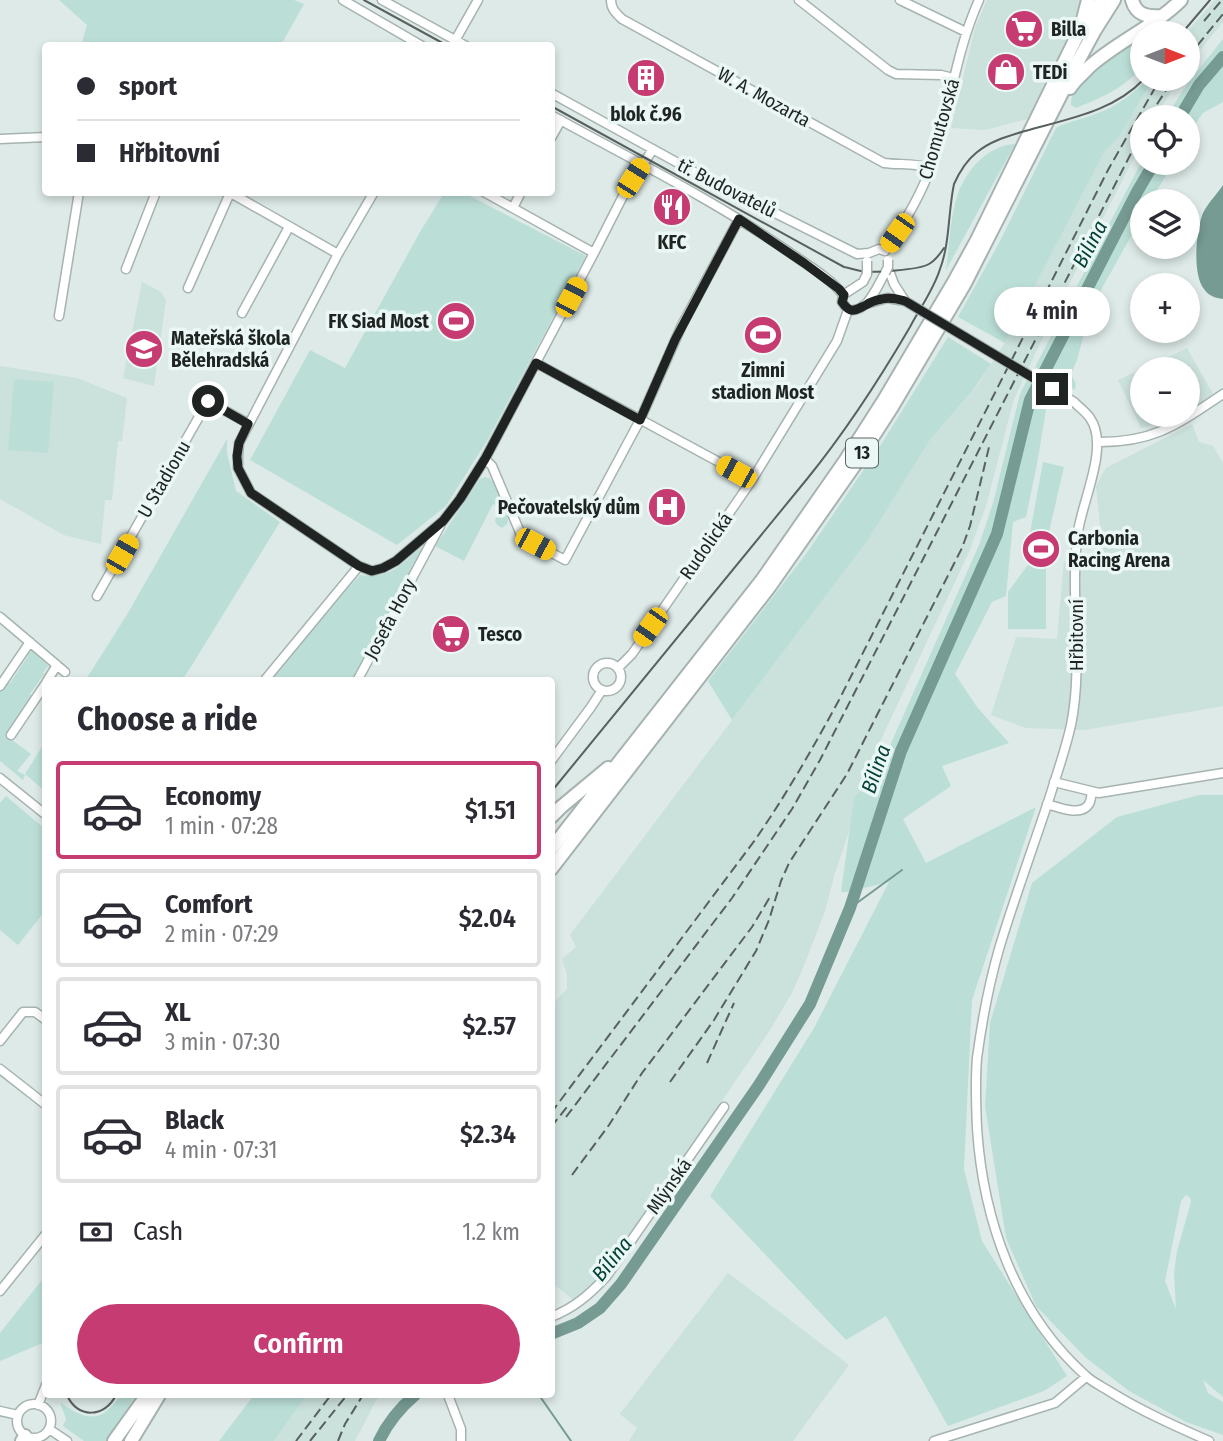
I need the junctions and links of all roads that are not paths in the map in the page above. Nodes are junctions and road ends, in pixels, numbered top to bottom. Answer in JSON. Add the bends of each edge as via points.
{"nodes":[{"id":1,"x":343,"y":0,"type":"edge"},
{"id":2,"x":382,"y":0,"type":"edge"},
{"id":3,"x":478,"y":0,"type":"edge"},
{"id":4,"x":611,"y":0,"type":"edge"},
{"id":5,"x":799,"y":0,"type":"edge"},
{"id":6,"x":900,"y":0,"type":"edge"},
{"id":7,"x":979,"y":0,"type":"edge"},
{"id":8,"x":1088,"y":0,"type":"edge"},
{"id":9,"x":1102,"y":0,"type":"edge"},
{"id":10,"x":1114,"y":0,"type":"edge"},
{"id":11,"x":1132,"y":0,"type":"edge"},
{"id":12,"x":1181,"y":0,"type":"edge"},
{"id":13,"x":1161,"y":16,"type":"junction"},
{"id":14,"x":966,"y":32,"type":"junction"},
{"id":15,"x":1079,"y":32,"type":"junction"},
{"id":16,"x":415,"y":42,"type":"edge"},
{"id":17,"x":452,"y":42,"type":"edge"},
{"id":18,"x":455,"y":42,"type":"edge"},
{"id":19,"x":953,"y":78,"type":"junction"},
{"id":20,"x":555,"y":95,"type":"edge"},
{"id":21,"x":555,"y":117,"type":"edge"},
{"id":22,"x":561,"y":120,"type":"junction"},
{"id":23,"x":555,"y":131,"type":"edge"},
{"id":24,"x":42,"y":138,"type":"edge"},
{"id":25,"x":0,"y":139,"type":"edge"},
{"id":26,"x":653,"y":149,"type":"junction"},
{"id":27,"x":1032,"y":153,"type":"junction"},
{"id":28,"x":642,"y":164,"type":"junction"},
{"id":29,"x":931,"y":168,"type":"junction"},
{"id":30,"x":78,"y":196,"type":"edge"},
{"id":31,"x":154,"y":196,"type":"edge"},
{"id":32,"x":229,"y":196,"type":"edge"},
{"id":33,"x":235,"y":196,"type":"edge"},
{"id":34,"x":371,"y":196,"type":"edge"},
{"id":35,"x":491,"y":196,"type":"edge"},
{"id":36,"x":519,"y":196,"type":"edge"},
{"id":37,"x":513,"y":208,"type":"junction"},
{"id":38,"x":739,"y":219,"type":"junction"},
{"id":39,"x":289,"y":228,"type":"junction"},
{"id":40,"x":885,"y":251,"type":"junction"},
{"id":41,"x":594,"y":253,"type":"junction"},
{"id":42,"x":338,"y":254,"type":"junction"},
{"id":43,"x":868,"y":257,"type":"junction"},
{"id":44,"x":888,"y":268,"type":"junction"},
{"id":45,"x":126,"y":269,"type":"dead end"},
{"id":46,"x":188,"y":288,"type":"dead end"},
{"id":47,"x":844,"y":295,"type":"junction"},
{"id":48,"x":905,"y":301,"type":"junction"},
{"id":49,"x":866,"y":304,"type":"junction"},
{"id":50,"x":848,"y":310,"type":"junction"},
{"id":51,"x":242,"y":313,"type":"dead end"},
{"id":52,"x":59,"y":317,"type":"dead end"},
{"id":53,"x":536,"y":363,"type":"junction"},
{"id":54,"x":1223,"y":394,"type":"edge"},
{"id":55,"x":640,"y":420,"type":"junction"},
{"id":56,"x":248,"y":424,"type":"junction"},
{"id":57,"x":1097,"y":442,"type":"junction"},
{"id":58,"x":485,"y":459,"type":"junction"},
{"id":59,"x":752,"y":480,"type":"junction"},
{"id":60,"x":443,"y":521,"type":"junction"},
{"id":61,"x":359,"y":566,"type":"junction"},
{"id":62,"x":97,"y":596,"type":"dead end"},
{"id":63,"x":0,"y":617,"type":"edge"},
{"id":64,"x":30,"y":642,"type":"junction"},
{"id":65,"x":57,"y":665,"type":"junction"},
{"id":66,"x":618,"y":668,"type":"junction"},
{"id":67,"x":65,"y":672,"type":"dead end"},
{"id":68,"x":49,"y":677,"type":"edge"},
{"id":69,"x":267,"y":677,"type":"edge"},
{"id":70,"x":359,"y":677,"type":"edge"},
{"id":71,"x":0,"y":686,"type":"edge"},
{"id":72,"x":42,"y":688,"type":"edge"},
{"id":73,"x":602,"y":690,"type":"junction"},
{"id":74,"x":11,"y":735,"type":"dead end"},
{"id":75,"x":629,"y":749,"type":"junction"},
{"id":76,"x":555,"y":756,"type":"edge"},
{"id":77,"x":1223,"y":773,"type":"edge"},
{"id":78,"x":0,"y":778,"type":"edge"},
{"id":79,"x":1054,"y":782,"type":"junction"},
{"id":80,"x":1091,"y":792,"type":"junction"},
{"id":81,"x":1047,"y":804,"type":"junction"},
{"id":82,"x":42,"y":812,"type":"edge"},
{"id":83,"x":555,"y":813,"type":"edge"},
{"id":84,"x":555,"y":844,"type":"edge"},
{"id":85,"x":555,"y":864,"type":"edge"},
{"id":86,"x":42,"y":1017,"type":"edge"},
{"id":87,"x":0,"y":1041,"type":"edge"},
{"id":88,"x":0,"y":1069,"type":"edge"},
{"id":89,"x":42,"y":1102,"type":"edge"},
{"id":90,"x":724,"y":1107,"type":"dead end"},
{"id":91,"x":42,"y":1239,"type":"edge"},
{"id":92,"x":0,"y":1291,"type":"edge"},
{"id":93,"x":555,"y":1315,"type":"edge"},
{"id":94,"x":1086,"y":1377,"type":"junction"},
{"id":95,"x":42,"y":1395,"type":"edge"},
{"id":96,"x":151,"y":1398,"type":"edge"},
{"id":97,"x":449,"y":1398,"type":"edge"},
{"id":98,"x":38,"y":1405,"type":"junction"},
{"id":99,"x":0,"y":1411,"type":"edge"},
{"id":100,"x":18,"y":1415,"type":"junction"},
{"id":101,"x":49,"y":1429,"type":"junction"},
{"id":102,"x":24,"y":1439,"type":"edge"},
{"id":103,"x":67,"y":1441,"type":"edge"},
{"id":104,"x":114,"y":1441,"type":"edge"},
{"id":105,"x":120,"y":1441,"type":"edge"},
{"id":106,"x":131,"y":1441,"type":"edge"},
{"id":107,"x":137,"y":1441,"type":"edge"},
{"id":108,"x":461,"y":1441,"type":"edge"},
{"id":109,"x":933,"y":1441,"type":"edge"},
{"id":110,"x":1209,"y":1441,"type":"edge"}],
"edges":[{"from":1,"to":16,"type":"street"},
{"from":2,"to":17,"type":"street"},
{"from":3,"to":18,"type":"street"},
{"from":4,"to":29,"type":"street","name":"W. A. Mozarta","via":[[622,19],[884,163]]},
{"from":5,"to":19,"type":"street","via":[[888,71]]},
{"from":6,"to":14,"type":"street"},
{"from":7,"to":14,"type":"street","name":"Chomutovská"},
{"from":8,"to":15,"type":"highway"},
{"from":9,"to":15,"type":"highway","number":"13"},
{"from":10,"to":27,"type":"highway","number":"13"},
{"from":11,"to":13,"type":"highway","via":[[1144,15]]},
{"from":12,"to":13,"type":"highway"},
{"from":13,"to":27,"type":"highway","via":[[1103,54],[1074,82]]},
{"from":14,"to":19,"type":"street","name":"Chomutovská"},
{"from":15,"to":75,"type":"highway","number":"13","via":[[976,240],[884,400],[762,580]]},
{"from":19,"to":29,"type":"street","name":"Chomutovská"},
{"from":20,"to":26,"type":"street","name":"tř. Budovatelů"},
{"from":21,"to":22,"type":"street","name":"tř. Budovatelů"},
{"from":22,"to":23,"type":"street"},
{"from":22,"to":28,"type":"street","name":"tř. Budovatelů"},
{"from":24,"to":25,"type":"street"},
{"from":26,"to":28,"type":"street"},
{"from":26,"to":43,"type":"street","name":"tř. Budovatelů"},
{"from":27,"to":85,"type":"highway","number":"13","via":[[958,296],[854,466],[770,586]]},
{"from":28,"to":38,"type":"street","name":"tř. Budovatelů"},
{"from":28,"to":41,"type":"street"},
{"from":29,"to":40,"type":"street","name":"Chomutovská"},
{"from":30,"to":52,"type":"street"},
{"from":31,"to":45,"type":"street"},
{"from":32,"to":46,"type":"street"},
{"from":33,"to":39,"type":"street"},
{"from":34,"to":42,"type":"street"},
{"from":35,"to":37,"type":"street"},
{"from":36,"to":37,"type":"street"},
{"from":37,"to":41,"type":"street"},
{"from":38,"to":47,"type":"street","name":"tř. Budovatelů"},
{"from":38,"to":55,"type":"street","via":[[678,332]]},
{"from":39,"to":42,"type":"street"},
{"from":39,"to":51,"type":"street"},
{"from":40,"to":43,"type":"street","via":[[879,248]]},
{"from":40,"to":44,"type":"street"},
{"from":41,"to":53,"type":"street"},
{"from":42,"to":56,"type":"street"},
{"from":43,"to":47,"type":"street","bridge":true,"via":[[863,282]]},
{"from":44,"to":48,"type":"street"},
{"from":44,"to":49,"type":"street"},
{"from":47,"to":50,"type":"street","via":[[842,302]]},
{"from":48,"to":49,"type":"street","via":[[887,298]]},
{"from":48,"to":57,"type":"street","bridge":true,"via":[[1074,401],[1093,420]]},
{"from":49,"to":50,"type":"street"},
{"from":50,"to":59,"type":"street","name":"Rudolická","via":[[837,341]]},
{"from":53,"to":55,"type":"street"},
{"from":53,"to":58,"type":"street"},
{"from":54,"to":57,"type":"street","via":[[1156,434]]},
{"from":55,"to":58,"type":"street","via":[[565,560],[522,537]]},
{"from":55,"to":59,"type":"street"},
{"from":56,"to":61,"type":"street","via":[[237,456],[251,493]]},
{"from":56,"to":62,"type":"street","name":"U Stadionu","via":[[208,401]]},
{"from":57,"to":79,"type":"street","name":"Hřbitovní","via":[[1076,554],[1072,722]]},
{"from":58,"to":60,"type":"street"},
{"from":59,"to":66,"type":"street","name":"Rudolická"},
{"from":60,"to":61,"type":"street","via":[[383,568],[372,571]]},
{"from":60,"to":70,"type":"street","name":"Josefa Hory"},
{"from":61,"to":69,"type":"street"},
{"from":63,"to":64,"type":"street"},
{"from":64,"to":65,"type":"street"},
{"from":64,"to":71,"type":"street"},
{"from":65,"to":67,"type":"street"},
{"from":65,"to":68,"type":"street"},
{"from":66,"to":73,"type":"street","name":"Rudolická","via":[[618,685]]},
{"from":66,"to":73,"type":"street","name":"Rudolická","via":[[606,663],[595,670],[594,681]]},
{"from":72,"to":74,"type":"street"},
{"from":73,"to":76,"type":"street","name":"Rudolická"},
{"from":75,"to":83,"type":"highway"},
{"from":75,"to":84,"type":"highway","number":"13"},
{"from":77,"to":80,"type":"street"},
{"from":78,"to":82,"type":"street"},
{"from":79,"to":80,"type":"street"},
{"from":79,"to":81,"type":"street","name":"Hřbitovní"},
{"from":80,"to":81,"type":"street","via":[[1089,804],[1082,810]]},
{"from":81,"to":94,"type":"street","name":"Hřbitovní","via":[[986,1004],[977,1060],[978,1145],[985,1195],[1016,1282],[1035,1318]]},
{"from":86,"to":87,"type":"street","via":[[23,1012]]},
{"from":88,"to":89,"type":"street"},
{"from":90,"to":93,"type":"street","name":"Mlýnská","via":[[606,1278],[586,1298]]},
{"from":91,"to":92,"type":"street"},
{"from":94,"to":109,"type":"street","via":[[1055,1403]]},
{"from":94,"to":110,"type":"street","name":"Hřbitovní","via":[[1133,1406]]},
{"from":95,"to":98,"type":"street"},
{"from":96,"to":104,"type":"highway"},
{"from":96,"to":105,"type":"highway"},
{"from":96,"to":106,"type":"highway"},
{"from":96,"to":107,"type":"highway"},
{"from":97,"to":108,"type":"street"},
{"from":98,"to":100,"type":"street","via":[[24,1407]]},
{"from":98,"to":101,"type":"street","via":[[50,1414]]},
{"from":99,"to":100,"type":"street"},
{"from":100,"to":102,"type":"street"},
{"from":101,"to":102,"type":"street","via":[[36,1439]]},
{"from":101,"to":103,"type":"street"}]}
